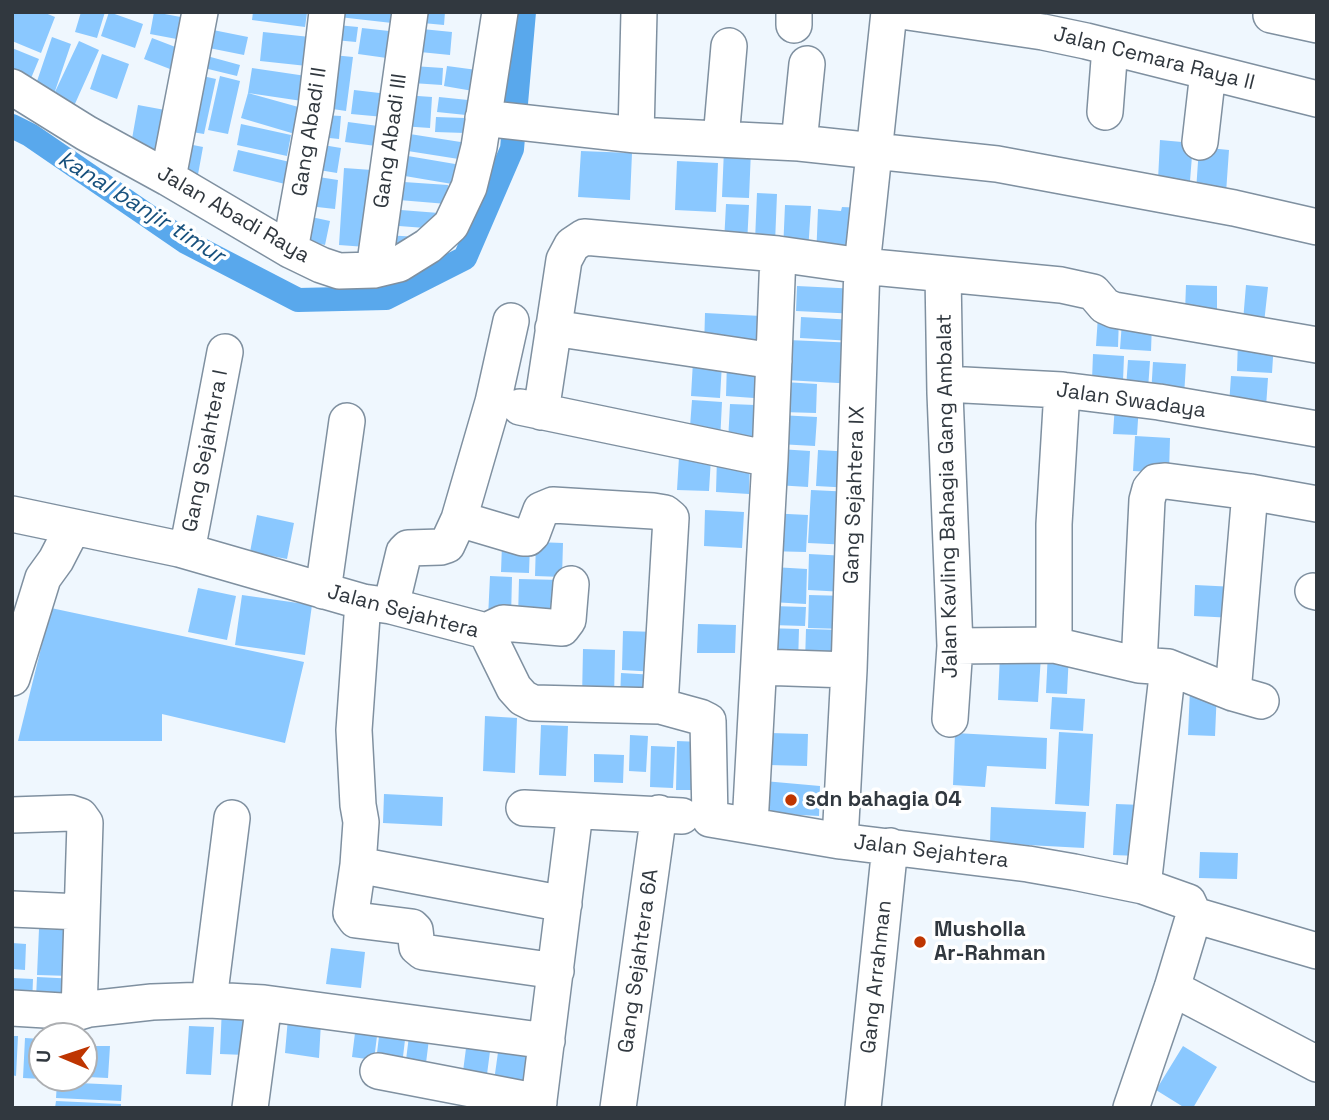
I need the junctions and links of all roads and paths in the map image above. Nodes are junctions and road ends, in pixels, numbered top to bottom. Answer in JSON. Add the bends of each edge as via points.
{"nodes":[{"id":1,"x":201,"y":12,"type":"edge"},
{"id":2,"x":327,"y":12,"type":"edge"},
{"id":3,"x":410,"y":12,"type":"edge"},
{"id":4,"x":500,"y":12,"type":"edge"},
{"id":5,"x":639,"y":12,"type":"edge"},
{"id":6,"x":889,"y":12,"type":"edge"},
{"id":7,"x":908,"y":12,"type":"edge"},
{"id":8,"x":1271,"y":15,"type":"dead end"},
{"id":9,"x":1315,"y":20,"type":"edge"},
{"id":10,"x":729,"y":46,"type":"dead end"},
{"id":11,"x":1111,"y":47,"type":"junction"},
{"id":12,"x":807,"y":64,"type":"dead end"},
{"id":13,"x":1208,"y":72,"type":"junction"},
{"id":14,"x":12,"y":87,"type":"edge"},
{"id":15,"x":1317,"y":99,"type":"edge"},
{"id":16,"x":1105,"y":112,"type":"dead end"},
{"id":17,"x":506,"y":119,"type":"junction"},
{"id":18,"x":636,"y":135,"type":"junction"},
{"id":19,"x":721,"y":139,"type":"junction"},
{"id":20,"x":1200,"y":142,"type":"dead end"},
{"id":21,"x":799,"y":143,"type":"junction"},
{"id":22,"x":875,"y":150,"type":"junction"},
{"id":23,"x":168,"y":178,"type":"junction"},
{"id":24,"x":1317,"y":227,"type":"edge"},
{"id":25,"x":290,"y":250,"type":"junction"},
{"id":26,"x":778,"y":254,"type":"junction"},
{"id":27,"x":862,"y":266,"type":"junction"},
{"id":28,"x":374,"y":270,"type":"junction"},
{"id":29,"x":943,"y":274,"type":"junction"},
{"id":30,"x":511,"y":321,"type":"dead end"},
{"id":31,"x":552,"y":328,"type":"junction"},
{"id":32,"x":1317,"y":345,"type":"edge"},
{"id":33,"x":225,"y":352,"type":"dead end"},
{"id":34,"x":774,"y":361,"type":"junction"},
{"id":35,"x":945,"y":384,"type":"junction"},
{"id":36,"x":1062,"y":390,"type":"junction"},
{"id":37,"x":493,"y":402,"type":"junction"},
{"id":38,"x":541,"y":412,"type":"junction"},
{"id":39,"x":347,"y":421,"type":"dead end"},
{"id":40,"x":1317,"y":429,"type":"edge"},
{"id":41,"x":770,"y":459,"type":"junction"},
{"id":42,"x":1250,"y":492,"type":"junction"},
{"id":43,"x":1317,"y":504,"type":"edge"},
{"id":44,"x":12,"y":514,"type":"edge"},
{"id":45,"x":459,"y":519,"type":"junction"},
{"id":46,"x":74,"y":527,"type":"junction"},
{"id":47,"x":187,"y":551,"type":"junction"},
{"id":48,"x":571,"y":584,"type":"dead end"},
{"id":49,"x":323,"y":591,"type":"junction"},
{"id":50,"x":377,"y":604,"type":"junction"},
{"id":51,"x":486,"y":631,"type":"junction"},
{"id":52,"x":1054,"y":645,"type":"junction"},
{"id":53,"x":955,"y":646,"type":"junction"},
{"id":54,"x":1153,"y":666,"type":"junction"},
{"id":55,"x":759,"y":667,"type":"junction"},
{"id":56,"x":849,"y":670,"type":"junction"},
{"id":57,"x":12,"y":678,"type":"edge"},
{"id":58,"x":660,"y":706,"type":"junction"},
{"id":59,"x":950,"y":719,"type":"dead end"},
{"id":60,"x":524,"y":808,"type":"dead end"},
{"id":61,"x":575,"y":813,"type":"junction"},
{"id":62,"x":659,"y":813,"type":"junction"},
{"id":63,"x":12,"y":815,"type":"edge"},
{"id":64,"x":232,"y":818,"type":"dead end"},
{"id":65,"x":710,"y":819,"type":"junction"},
{"id":66,"x":750,"y":825,"type":"junction"},
{"id":67,"x":840,"y":841,"type":"junction"},
{"id":68,"x":890,"y":846,"type":"junction"},
{"id":69,"x":358,"y":865,"type":"junction"},
{"id":70,"x":1143,"y":886,"type":"junction"},
{"id":71,"x":564,"y":904,"type":"junction"},
{"id":72,"x":12,"y":909,"type":"edge"},
{"id":73,"x":81,"y":912,"type":"junction"},
{"id":74,"x":1194,"y":915,"type":"junction"},
{"id":75,"x":1317,"y":951,"type":"edge"},
{"id":76,"x":556,"y":971,"type":"junction"},
{"id":77,"x":1172,"y":988,"type":"junction"},
{"id":78,"x":209,"y":1000,"type":"junction"},
{"id":79,"x":264,"y":1003,"type":"junction"},
{"id":80,"x":12,"y":1008,"type":"edge"},
{"id":81,"x":79,"y":1012,"type":"junction"},
{"id":82,"x":547,"y":1041,"type":"junction"},
{"id":83,"x":1317,"y":1064,"type":"edge"},
{"id":84,"x":378,"y":1071,"type":"dead end"},
{"id":85,"x":497,"y":1101,"type":"edge"},
{"id":86,"x":539,"y":1105,"type":"edge"},
{"id":87,"x":250,"y":1108,"type":"edge"},
{"id":88,"x":618,"y":1108,"type":"edge"},
{"id":89,"x":863,"y":1108,"type":"edge"},
{"id":90,"x":1131,"y":1108,"type":"edge"}],
"edges":[{"from":1,"to":23,"type":"street"},
{"from":2,"to":25,"type":"street","name":"Gang Abadi II","via":[[316,107]]},
{"from":3,"to":28,"type":"street","name":"Gang Abadi III"},
{"from":4,"to":17,"type":"street","name":"Jalan Abadi Raya"},
{"from":5,"to":18,"type":"street"},
{"from":6,"to":22,"type":"street","name":"Gang Sejahtera IX"},
{"from":7,"to":11,"type":"street","name":"Jalan Cemara Raya II"},
{"from":8,"to":9,"type":"street"},
{"from":10,"to":19,"type":"street"},
{"from":11,"to":13,"type":"street","name":"Jalan Cemara Raya II"},
{"from":11,"to":16,"type":"street"},
{"from":12,"to":21,"type":"street"},
{"from":13,"to":15,"type":"street","name":"Jalan Cemara Raya II"},
{"from":13,"to":20,"type":"street"},
{"from":14,"to":23,"type":"street","name":"Jalan Abadi Raya"},
{"from":17,"to":18,"type":"street"},
{"from":17,"to":28,"type":"street","name":"Jalan Abadi Raya","via":[[479,147],[451,225],[399,264]]},
{"from":18,"to":19,"type":"street"},
{"from":19,"to":21,"type":"street"},
{"from":21,"to":22,"type":"street"},
{"from":22,"to":24,"type":"street","via":[[997,164]]},
{"from":22,"to":27,"type":"street","name":"Gang Sejahtera IX"},
{"from":23,"to":25,"type":"street","name":"Jalan Abadi Raya"},
{"from":25,"to":28,"type":"street","name":"Jalan Abadi Raya","via":[[339,271]]},
{"from":26,"to":27,"type":"street"},
{"from":26,"to":31,"type":"street","via":[[584,237],[572,244],[564,260]]},
{"from":26,"to":34,"type":"street"},
{"from":27,"to":29,"type":"street"},
{"from":27,"to":56,"type":"street","name":"Gang Sejahtera IX"},
{"from":29,"to":32,"type":"street","via":[[1061,285],[1093,292],[1114,310]]},
{"from":29,"to":35,"type":"street","name":"Jalan Kavling Bahagia Gang Ambalat"},
{"from":30,"to":37,"type":"street"},
{"from":31,"to":34,"type":"street"},
{"from":31,"to":38,"type":"street"},
{"from":33,"to":47,"type":"street","name":"Gang Sejahtera I"},
{"from":34,"to":41,"type":"street"},
{"from":35,"to":36,"type":"street","name":"Jalan Swadaya"},
{"from":35,"to":53,"type":"street","name":"Jalan Kavling Bahagia Gang Ambalat"},
{"from":36,"to":40,"type":"street","name":"Jalan Swadaya"},
{"from":36,"to":52,"type":"street"},
{"from":37,"to":38,"type":"street"},
{"from":37,"to":45,"type":"street"},
{"from":38,"to":41,"type":"street"},
{"from":39,"to":49,"type":"street"},
{"from":41,"to":55,"type":"street"},
{"from":42,"to":43,"type":"street"},
{"from":42,"to":54,"type":"street","via":[[1166,481],[1156,482],[1150,489]]},
{"from":42,"to":54,"type":"street","via":[[1247,697]]},
{"from":44,"to":46,"type":"street","name":"Jalan Sejahtera"},
{"from":45,"to":50,"type":"street","via":[[447,545],[404,552]]},
{"from":45,"to":58,"type":"street","via":[[527,538],[541,510],[553,505],[653,511],[671,518]]},
{"from":46,"to":47,"type":"street","name":"Jalan Sejahtera"},
{"from":46,"to":57,"type":"street","via":[[43,578]]},
{"from":47,"to":49,"type":"street","name":"Jalan Sejahtera"},
{"from":48,"to":51,"type":"street","via":[[568,620],[562,628],[503,623]]},
{"from":49,"to":50,"type":"street","name":"Jalan Sejahtera"},
{"from":50,"to":51,"type":"street","name":"Jalan Sejahtera"},
{"from":50,"to":69,"type":"street","via":[[354,730],[361,822]]},
{"from":51,"to":58,"type":"street","name":"Jalan Sejahtera","via":[[514,688],[533,703]]},
{"from":52,"to":53,"type":"street"},
{"from":52,"to":54,"type":"street"},
{"from":53,"to":59,"type":"street","name":"Jalan Kavling Bahagia Gang Ambalat"},
{"from":54,"to":70,"type":"street"},
{"from":55,"to":56,"type":"street"},
{"from":55,"to":66,"type":"street"},
{"from":56,"to":67,"type":"street","name":"Gang Sejahtera IX"},
{"from":58,"to":65,"type":"street","name":"Jalan Sejahtera","via":[[708,721]]},
{"from":60,"to":61,"type":"street"},
{"from":61,"to":62,"type":"street"},
{"from":61,"to":71,"type":"street"},
{"from":62,"to":65,"type":"street"},
{"from":62,"to":88,"type":"street","name":"Gang Sejahtera 6A"},
{"from":63,"to":73,"type":"street","via":[[71,813],[85,823]]},
{"from":64,"to":78,"type":"street"},
{"from":65,"to":66,"type":"street","name":"Jalan Sejahtera"},
{"from":66,"to":67,"type":"street","name":"Jalan Sejahtera"},
{"from":67,"to":68,"type":"street","name":"Jalan Sejahtera"},
{"from":68,"to":70,"type":"street","name":"Jalan Sejahtera","via":[[1028,864]]},
{"from":68,"to":89,"type":"street","name":"Gang Arrahman"},
{"from":69,"to":71,"type":"street"},
{"from":69,"to":76,"type":"street","via":[[351,913],[356,920],[412,927],[423,952]]},
{"from":70,"to":74,"type":"street","name":"Jalan Sejahtera","via":[[1188,902]]},
{"from":71,"to":76,"type":"street"},
{"from":72,"to":73,"type":"street"},
{"from":73,"to":81,"type":"street"},
{"from":74,"to":75,"type":"street","name":"Jalan Sejahtera"},
{"from":74,"to":77,"type":"street"},
{"from":76,"to":82,"type":"street"},
{"from":77,"to":83,"type":"street"},
{"from":77,"to":90,"type":"street"},
{"from":78,"to":79,"type":"street"},
{"from":78,"to":81,"type":"street","via":[[126,1004]]},
{"from":79,"to":82,"type":"street"},
{"from":79,"to":87,"type":"street"},
{"from":80,"to":81,"type":"street"},
{"from":82,"to":86,"type":"street"},
{"from":84,"to":85,"type":"street"},
{"from":85,"to":86,"type":"street"}]}
